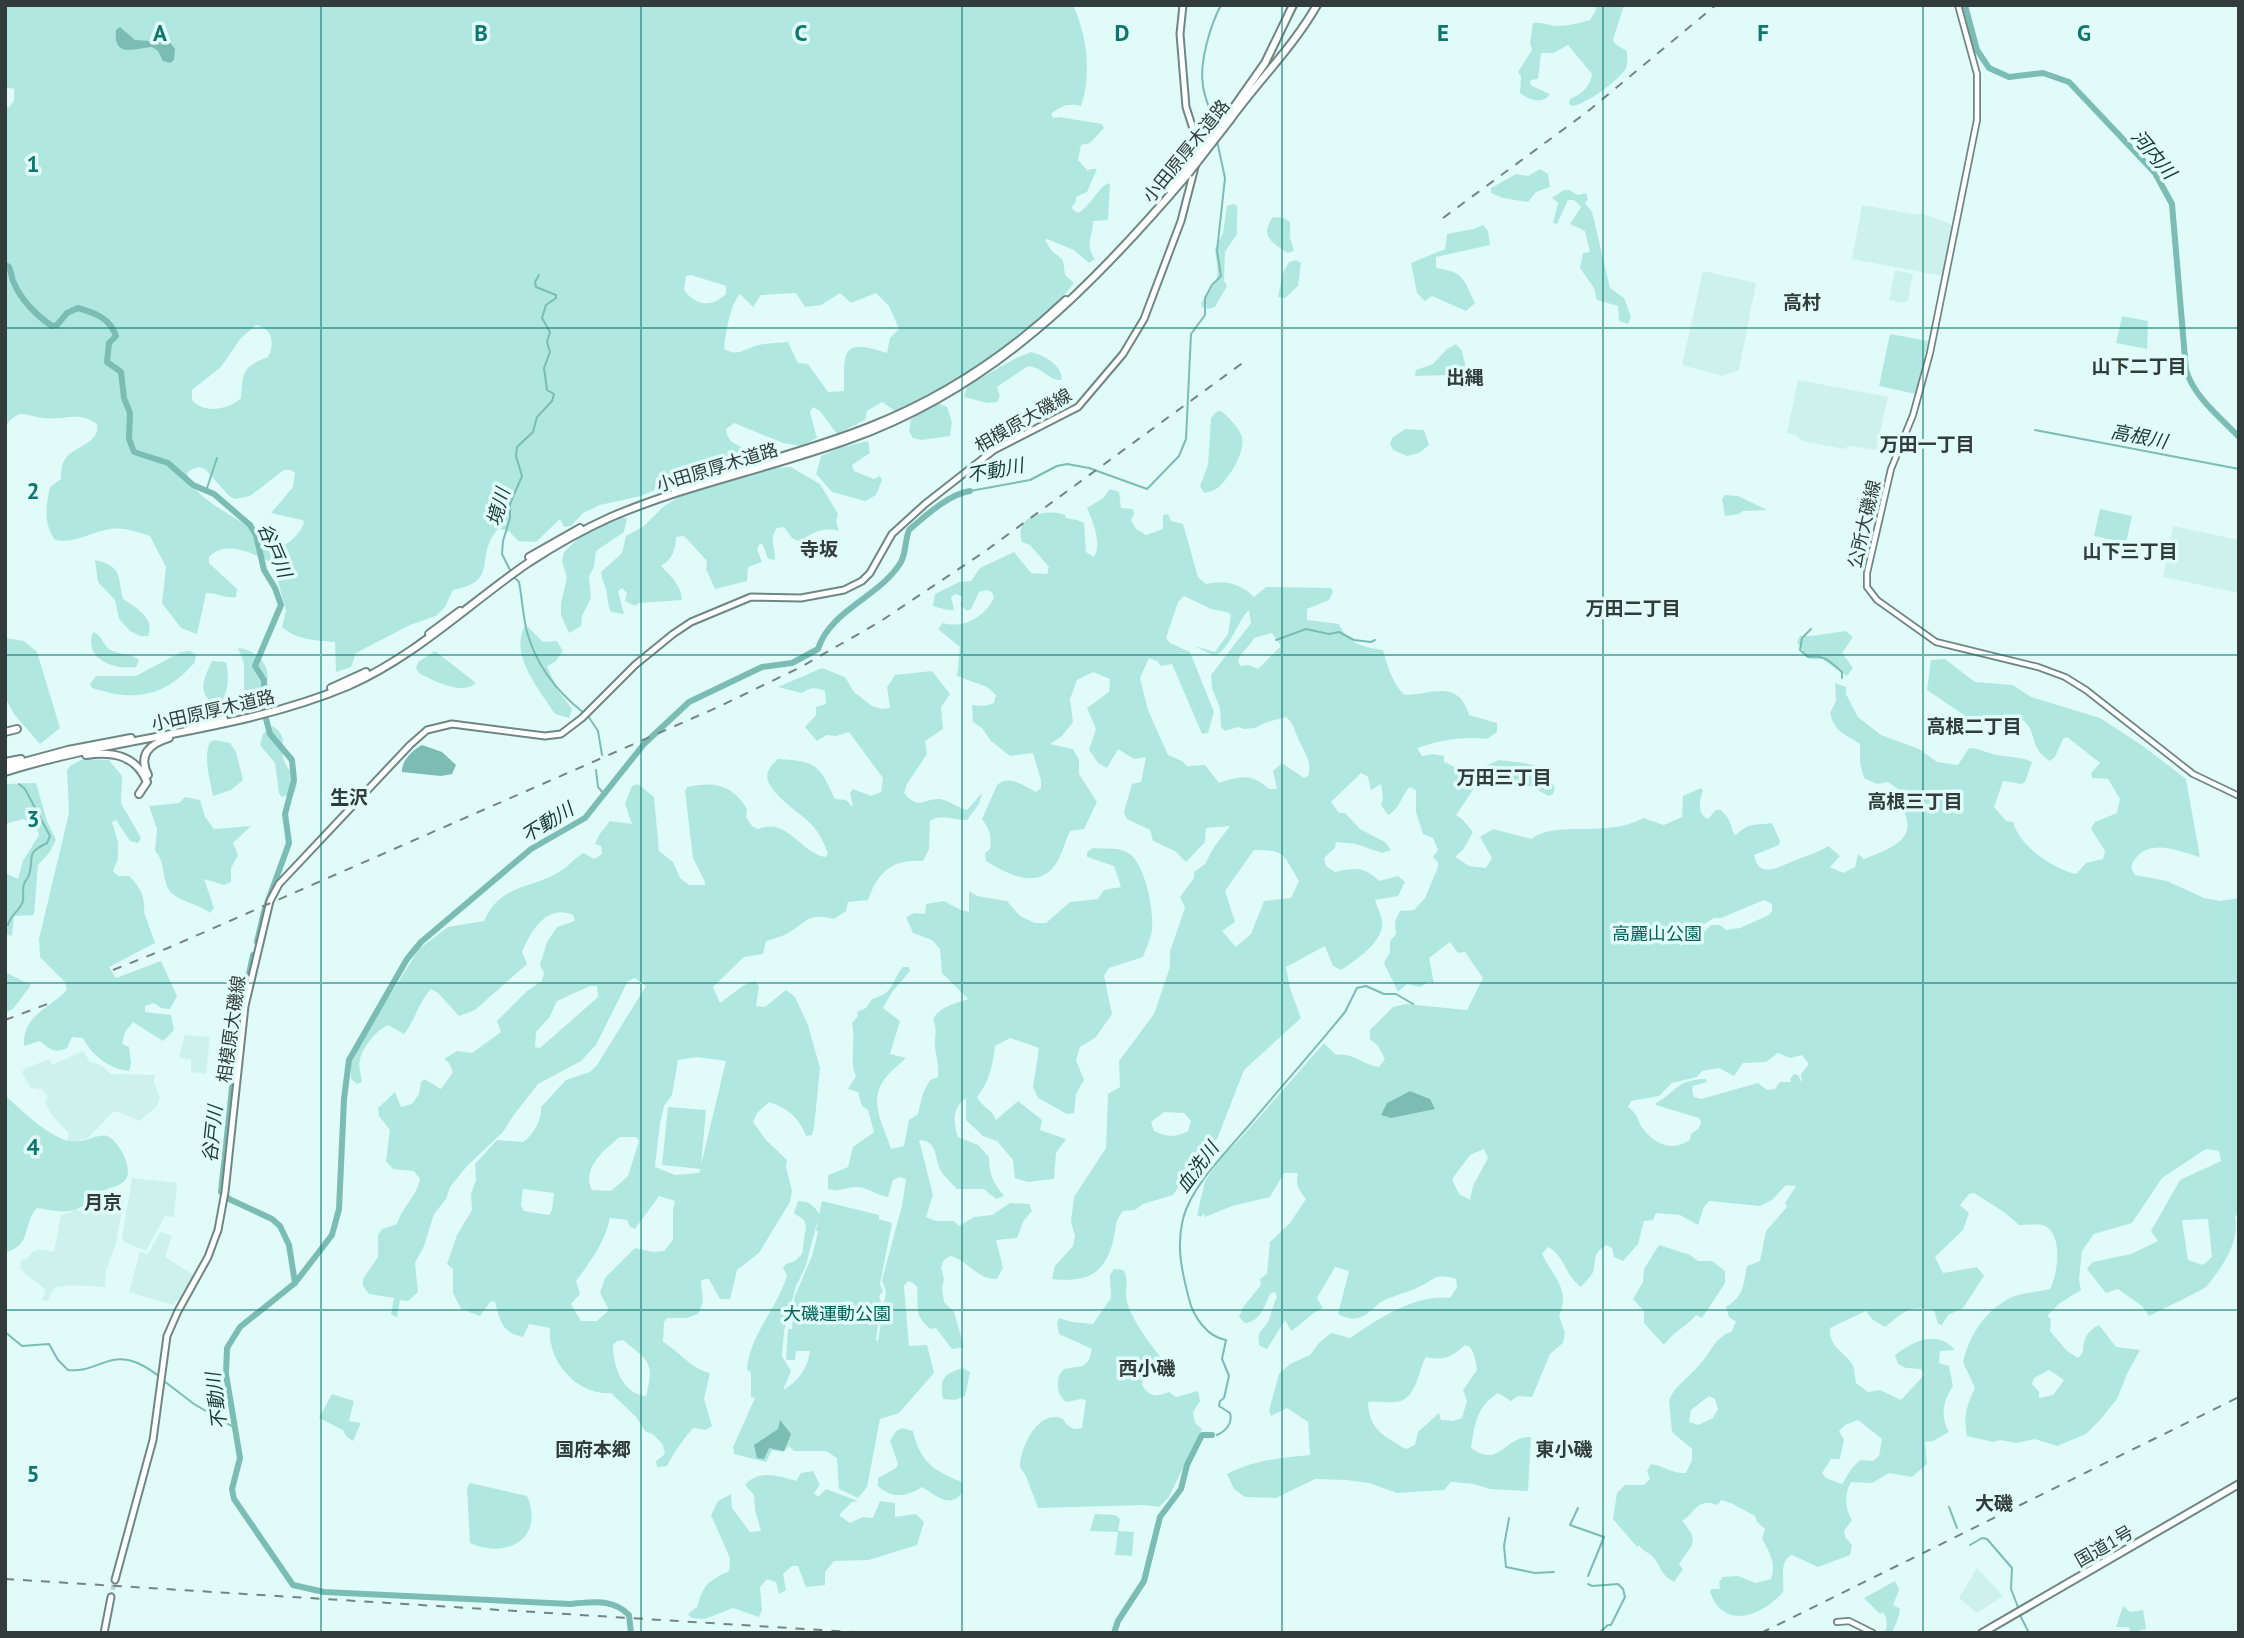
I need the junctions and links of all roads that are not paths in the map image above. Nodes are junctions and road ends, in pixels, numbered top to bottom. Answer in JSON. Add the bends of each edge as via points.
{"nodes":[{"id":1,"x":1183,"y":5,"type":"edge"},
{"id":2,"x":1293,"y":5,"type":"edge"},
{"id":3,"x":1317,"y":5,"type":"edge"},
{"id":4,"x":1958,"y":5,"type":"edge"},
{"id":5,"x":1228,"y":119,"type":"junction"},
{"id":6,"x":252,"y":715,"type":"junction"},
{"id":7,"x":210,"y":727,"type":"junction"},
{"id":8,"x":68,"y":750,"type":"junction"},
{"id":9,"x":5,"y":762,"type":"edge"},
{"id":10,"x":38,"y":762,"type":"junction"},
{"id":11,"x":5,"y":769,"type":"edge"},
{"id":12,"x":2239,"y":796,"type":"edge"},
{"id":13,"x":2239,"y":1484,"type":"edge"},
{"id":14,"x":114,"y":1580,"type":"tunnel mouth"},
{"id":15,"x":111,"y":1597,"type":"tunnel mouth"},
{"id":16,"x":1837,"y":1622,"type":"dead end"},
{"id":17,"x":104,"y":1633,"type":"edge"},
{"id":18,"x":1873,"y":1633,"type":"edge"},
{"id":19,"x":1982,"y":1633,"type":"edge"}],
"edges":[{"from":1,"to":14,"type":"main road","name":"相模原大磯線","via":[[1180,34],[1186,107],[1198,158],[1188,198],[1144,319],[1125,351],[1078,407],[994,450],[916,512],[892,534],[870,573],[854,587],[801,598],[751,597],[691,622],[635,665],[565,732],[552,736],[460,724],[427,730],[279,884],[270,901],[247,995],[225,1195],[214,1245],[167,1336],[153,1440]]},
{"from":2,"to":5,"type":"highway","name":"小田原厚木道路","via":[[1265,63]]},
{"from":3,"to":5,"type":"highway","name":"小田原厚木道路","via":[[1298,36]]},
{"from":4,"to":12,"type":"main road","name":"公所大磯線","via":[[1977,75],[1978,120],[1930,353],[1913,416],[1891,469],[1867,587],[1877,600],[1936,642],[2038,667],[2071,681],[2193,774]]},
{"from":5,"to":6,"type":"highway","name":"小田原厚木道路","bridge":true,"via":[[1186,173],[1074,293],[967,377],[859,431],[618,510],[562,537],[396,656],[297,702]]},
{"from":6,"to":7,"type":"highway","name":"小田原厚木道路"},
{"from":6,"to":8,"type":"highway","name":"小田原厚木道路"},
{"from":7,"to":10,"type":"highway","name":"小田原厚木道路"},
{"from":7,"to":10,"type":"highway","via":[[159,741],[148,749],[143,764],[151,784],[145,793],[139,794],[147,784],[140,768],[120,755],[100,753]]},
{"from":8,"to":9,"type":"highway"},
{"from":8,"to":11,"type":"highway","name":"小田原厚木道路"},
{"from":10,"to":11,"type":"highway","name":"小田原厚木道路"},
{"from":13,"to":19,"type":"highway","name":"国道1号"},
{"from":15,"to":17,"type":"main road"},
{"from":16,"to":18,"type":"main road","via":[[1851,1621]]}]}
